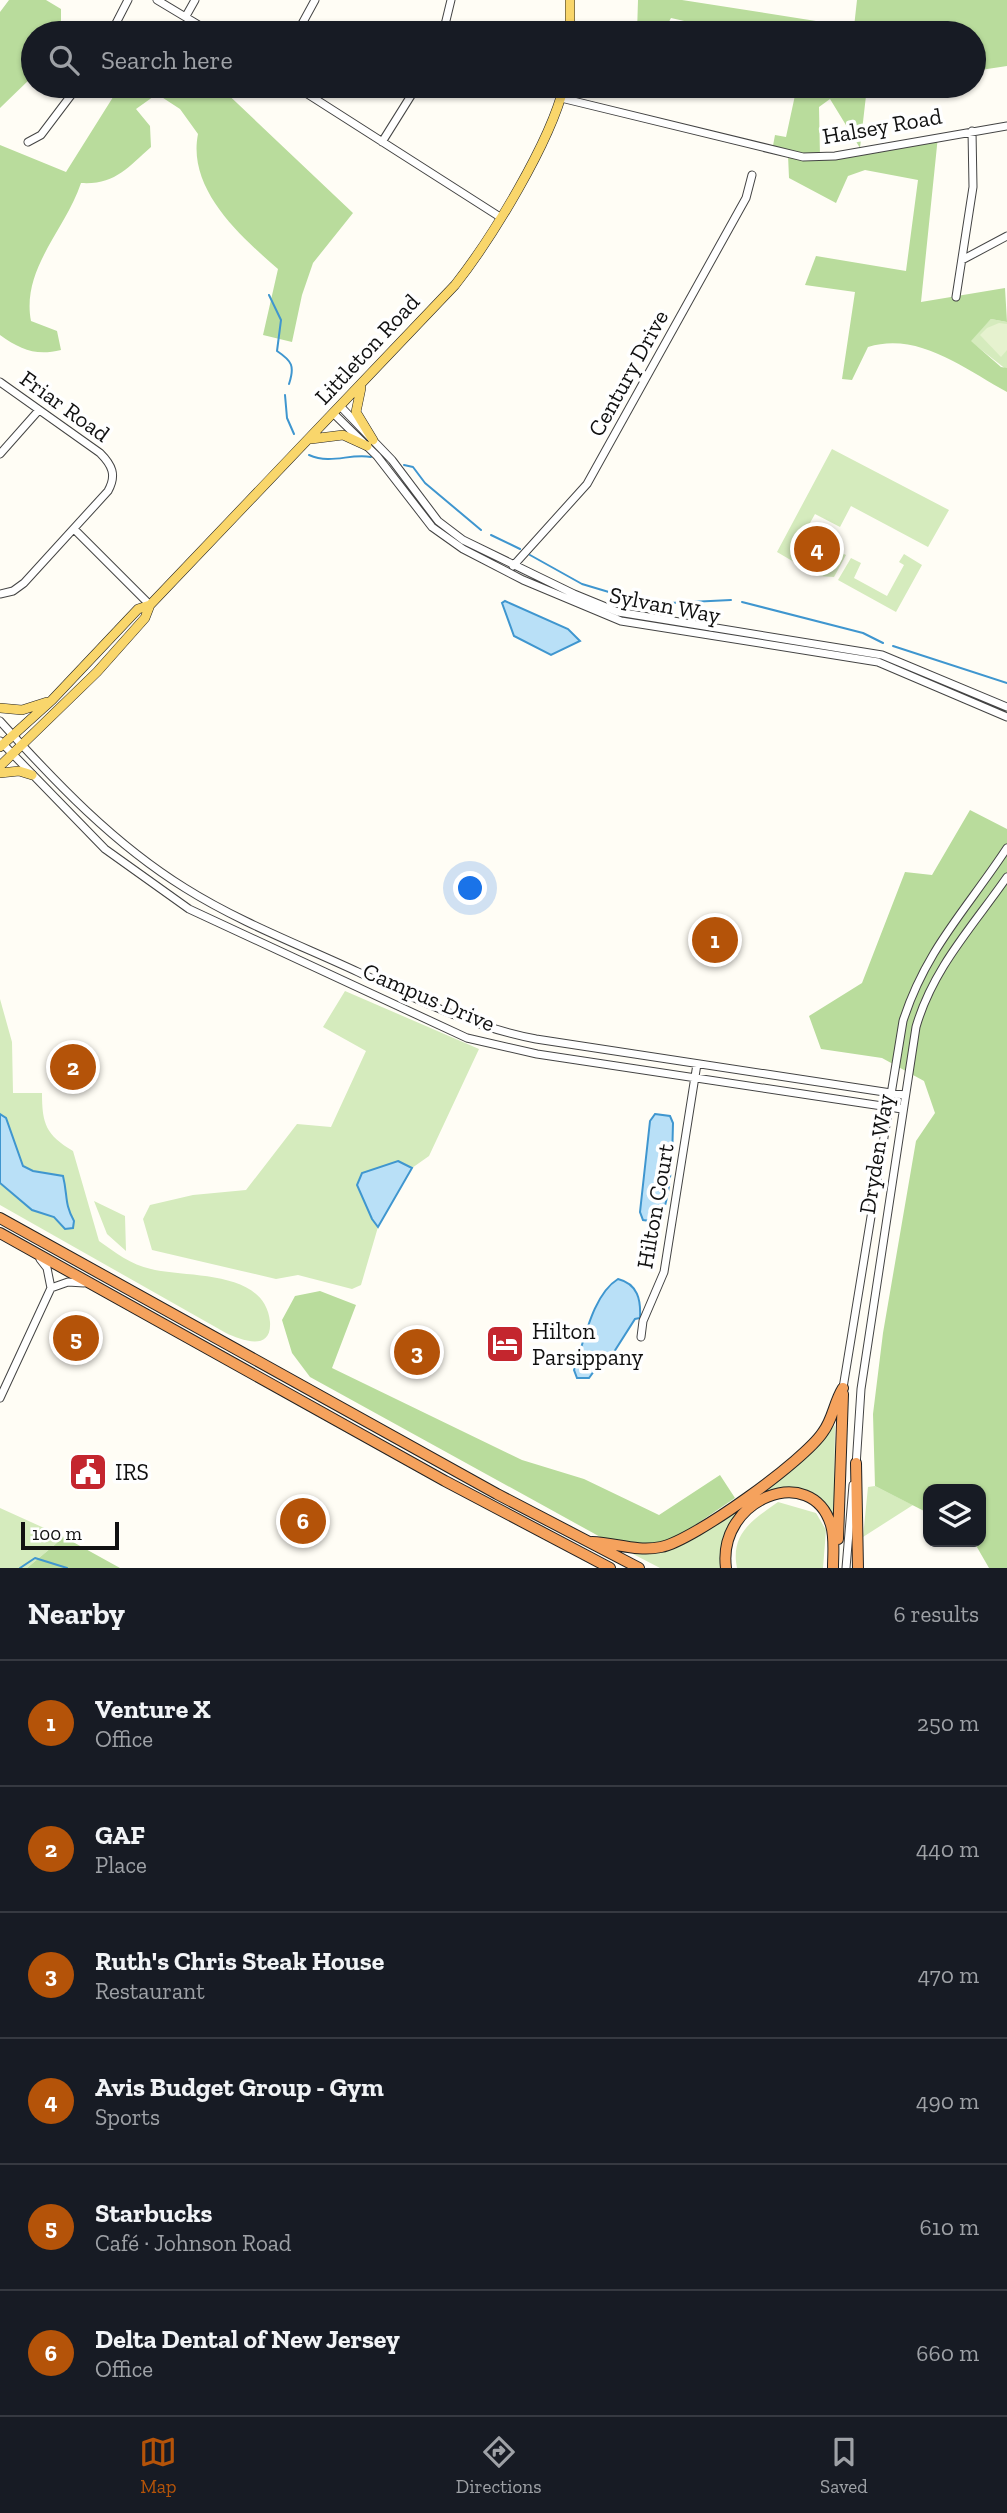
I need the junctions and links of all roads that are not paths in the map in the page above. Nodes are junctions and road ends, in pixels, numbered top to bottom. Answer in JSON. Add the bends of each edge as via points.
{"nodes":[{"id":1,"x":128,"y":0,"type":"edge"},
{"id":2,"x":157,"y":0,"type":"edge"},
{"id":3,"x":195,"y":0,"type":"edge"},
{"id":4,"x":316,"y":0,"type":"edge"},
{"id":5,"x":452,"y":0,"type":"edge"},
{"id":6,"x":570,"y":0,"type":"edge"},
{"id":7,"x":186,"y":16,"type":"junction"},
{"id":8,"x":117,"y":21,"type":"edge"},
{"id":9,"x":194,"y":21,"type":"edge"},
{"id":10,"x":305,"y":21,"type":"edge"},
{"id":11,"x":446,"y":21,"type":"edge"},
{"id":12,"x":570,"y":21,"type":"edge"},
{"id":13,"x":69,"y":98,"type":"edge"},
{"id":14,"x":314,"y":98,"type":"edge"},
{"id":15,"x":410,"y":98,"type":"edge"},
{"id":16,"x":561,"y":98,"type":"joint"},
{"id":17,"x":1007,"y":126,"type":"edge"},
{"id":18,"x":972,"y":131,"type":"junction"},
{"id":19,"x":28,"y":142,"type":"dead end"},
{"id":20,"x":382,"y":142,"type":"junction"},
{"id":21,"x":752,"y":175,"type":"dead end"},
{"id":22,"x":500,"y":217,"type":"junction"},
{"id":23,"x":1007,"y":236,"type":"edge"},
{"id":24,"x":962,"y":260,"type":"junction"},
{"id":25,"x":956,"y":297,"type":"dead end"},
{"id":26,"x":0,"y":382,"type":"edge"},
{"id":27,"x":364,"y":383,"type":"junction"},
{"id":28,"x":39,"y":410,"type":"junction"},
{"id":29,"x":337,"y":410,"type":"junction"},
{"id":30,"x":310,"y":439,"type":"junction"},
{"id":31,"x":370,"y":443,"type":"junction"},
{"id":32,"x":0,"y":454,"type":"edge"},
{"id":33,"x":74,"y":529,"type":"junction"},
{"id":34,"x":514,"y":565,"type":"junction"},
{"id":35,"x":508,"y":572,"type":"junction"},
{"id":36,"x":0,"y":594,"type":"edge"},
{"id":37,"x":150,"y":605,"type":"junction"},
{"id":38,"x":52,"y":700,"type":"junction"},
{"id":39,"x":0,"y":708,"type":"edge"},
{"id":40,"x":1005,"y":711,"type":"edge"},
{"id":41,"x":0,"y":721,"type":"edge"},
{"id":42,"x":13,"y":735,"type":"junction"},
{"id":43,"x":1,"y":744,"type":"edge"},
{"id":44,"x":22,"y":746,"type":"junction"},
{"id":45,"x":12,"y":754,"type":"junction"},
{"id":46,"x":0,"y":766,"type":"edge"},
{"id":47,"x":0,"y":773,"type":"edge"},
{"id":48,"x":32,"y":775,"type":"junction"},
{"id":49,"x":1007,"y":848,"type":"edge"},
{"id":50,"x":1007,"y":877,"type":"edge"},
{"id":51,"x":697,"y":1064,"type":"junction"},
{"id":52,"x":695,"y":1078,"type":"junction"},
{"id":53,"x":890,"y":1093,"type":"junction"},
{"id":54,"x":904,"y":1094,"type":"junction"},
{"id":55,"x":888,"y":1107,"type":"junction"},
{"id":56,"x":902,"y":1109,"type":"junction"},
{"id":57,"x":0,"y":1218,"type":"edge"},
{"id":58,"x":0,"y":1233,"type":"edge"},
{"id":59,"x":30,"y":1250,"type":"junction"},
{"id":60,"x":91,"y":1284,"type":"junction"},
{"id":61,"x":51,"y":1288,"type":"junction"},
{"id":62,"x":641,"y":1337,"type":"dead end"},
{"id":63,"x":843,"y":1388,"type":"junction"},
{"id":64,"x":0,"y":1398,"type":"edge"},
{"id":65,"x":856,"y":1463,"type":"junction"},
{"id":66,"x":587,"y":1542,"type":"junction"},
{"id":67,"x":610,"y":1568,"type":"edge"},
{"id":68,"x":639,"y":1568,"type":"edge"},
{"id":69,"x":726,"y":1568,"type":"edge"},
{"id":70,"x":835,"y":1568,"type":"edge"},
{"id":71,"x":846,"y":1568,"type":"edge"},
{"id":72,"x":858,"y":1568,"type":"edge"}],
"edges":[{"from":1,"to":8,"type":"street"},
{"from":2,"to":7,"type":"street"},
{"from":3,"to":7,"type":"street"},
{"from":4,"to":10,"type":"street"},
{"from":5,"to":11,"type":"street"},
{"from":6,"to":12,"type":"main road"},
{"from":7,"to":9,"type":"street"},
{"from":13,"to":19,"type":"street","via":[[41,135]]},
{"from":14,"to":20,"type":"street"},
{"from":15,"to":20,"type":"street"},
{"from":16,"to":18,"type":"street","name":"Halsey Road","via":[[803,157],[835,156]]},
{"from":16,"to":22,"type":"main road","name":"Littleton Road"},
{"from":17,"to":18,"type":"street","name":"Halsey Road"},
{"from":18,"to":24,"type":"street","via":[[973,187]]},
{"from":20,"to":22,"type":"street"},
{"from":21,"to":34,"type":"street","name":"Century Drive","via":[[746,198],[587,484]]},
{"from":22,"to":27,"type":"main road","name":"Littleton Road","via":[[455,285]]},
{"from":23,"to":24,"type":"street"},
{"from":24,"to":25,"type":"street"},
{"from":26,"to":28,"type":"street","name":"Friar Road"},
{"from":27,"to":29,"type":"main road","name":"Littleton Road"},
{"from":27,"to":31,"type":"main road","via":[[356,412]]},
{"from":28,"to":32,"type":"street"},
{"from":28,"to":33,"type":"street","name":"Friar Road","via":[[100,453],[113,470],[108,491]]},
{"from":29,"to":30,"type":"main road","name":"Littleton Road"},
{"from":29,"to":31,"type":"street","name":"Sylvan Way"},
{"from":30,"to":31,"type":"main road","via":[[342,435]]},
{"from":30,"to":37,"type":"main road","name":"Littleton Road"},
{"from":31,"to":34,"type":"street","name":"Sylvan Way","via":[[438,520],[463,540]]},
{"from":31,"to":35,"type":"street","name":"Sylvan Way","via":[[432,527]]},
{"from":33,"to":36,"type":"street","via":[[20,586]]},
{"from":33,"to":37,"type":"street"},
{"from":34,"to":35,"type":"street","name":"Century Drive"},
{"from":34,"to":40,"type":"street","name":"Sylvan Way","via":[[618,611],[882,655]]},
{"from":35,"to":40,"type":"street","name":"Sylvan Way","via":[[621,621],[878,662]]},
{"from":37,"to":38,"type":"main road","name":"Littleton Road","via":[[138,609]]},
{"from":37,"to":44,"type":"main road","name":"Littleton Road","via":[[145,618]]},
{"from":38,"to":39,"type":"main road","via":[[22,710]]},
{"from":38,"to":42,"type":"main road","name":"Littleton Road"},
{"from":41,"to":42,"type":"street","name":"Campus Drive"},
{"from":42,"to":43,"type":"main road","name":"Littleton Road"},
{"from":42,"to":44,"type":"street","name":"Campus Drive"},
{"from":43,"to":45,"type":"street","name":"Campus Drive"},
{"from":44,"to":45,"type":"main road","name":"Littleton Road"},
{"from":44,"to":51,"type":"street","name":"Campus Drive","via":[[132,851],[183,887],[246,921],[478,1026]]},
{"from":45,"to":46,"type":"main road","name":"Littleton Road"},
{"from":45,"to":48,"type":"street","name":"Campus Drive"},
{"from":47,"to":48,"type":"main road"},
{"from":48,"to":52,"type":"street","name":"Campus Drive","via":[[127,867],[188,909],[274,951],[487,1044]]},
{"from":49,"to":53,"type":"street","name":"Dryden Way","via":[[944,933],[920,975],[903,1021]]},
{"from":50,"to":54,"type":"street","name":"Dryden Way","via":[[954,946],[926,997]]},
{"from":51,"to":52,"type":"street","name":"Hilton Court"},
{"from":51,"to":53,"type":"street","name":"Campus Drive"},
{"from":52,"to":55,"type":"street","name":"Campus Drive"},
{"from":52,"to":62,"type":"street","name":"Hilton Court","via":[[664,1272]]},
{"from":53,"to":54,"type":"street","name":"Campus Drive"},
{"from":53,"to":55,"type":"street","name":"Dryden Way"},
{"from":54,"to":56,"type":"street","name":"Dryden Way"},
{"from":55,"to":56,"type":"street","name":"Campus Drive"},
{"from":55,"to":63,"type":"street","name":"Dryden Way"},
{"from":56,"to":65,"type":"street","name":"Dryden Way","via":[[861,1389]]},
{"from":57,"to":66,"type":"highway"},
{"from":58,"to":59,"type":"highway"},
{"from":59,"to":60,"type":"highway"},
{"from":59,"to":61,"type":"street","via":[[47,1268]]},
{"from":60,"to":61,"type":"street","via":[[68,1282]]},
{"from":60,"to":67,"type":"highway"},
{"from":61,"to":64,"type":"street"},
{"from":63,"to":66,"type":"highway","via":[[830,1422],[817,1440],[689,1536],[643,1549]]},
{"from":63,"to":70,"type":"highway"},
{"from":65,"to":71,"type":"street","name":"Dryden Way"},
{"from":65,"to":72,"type":"highway"},
{"from":66,"to":68,"type":"highway"},
{"from":69,"to":70,"type":"highway","via":[[727,1540],[739,1516],[759,1500],[783,1493],[809,1499],[825,1514],[831,1526]]}]}
